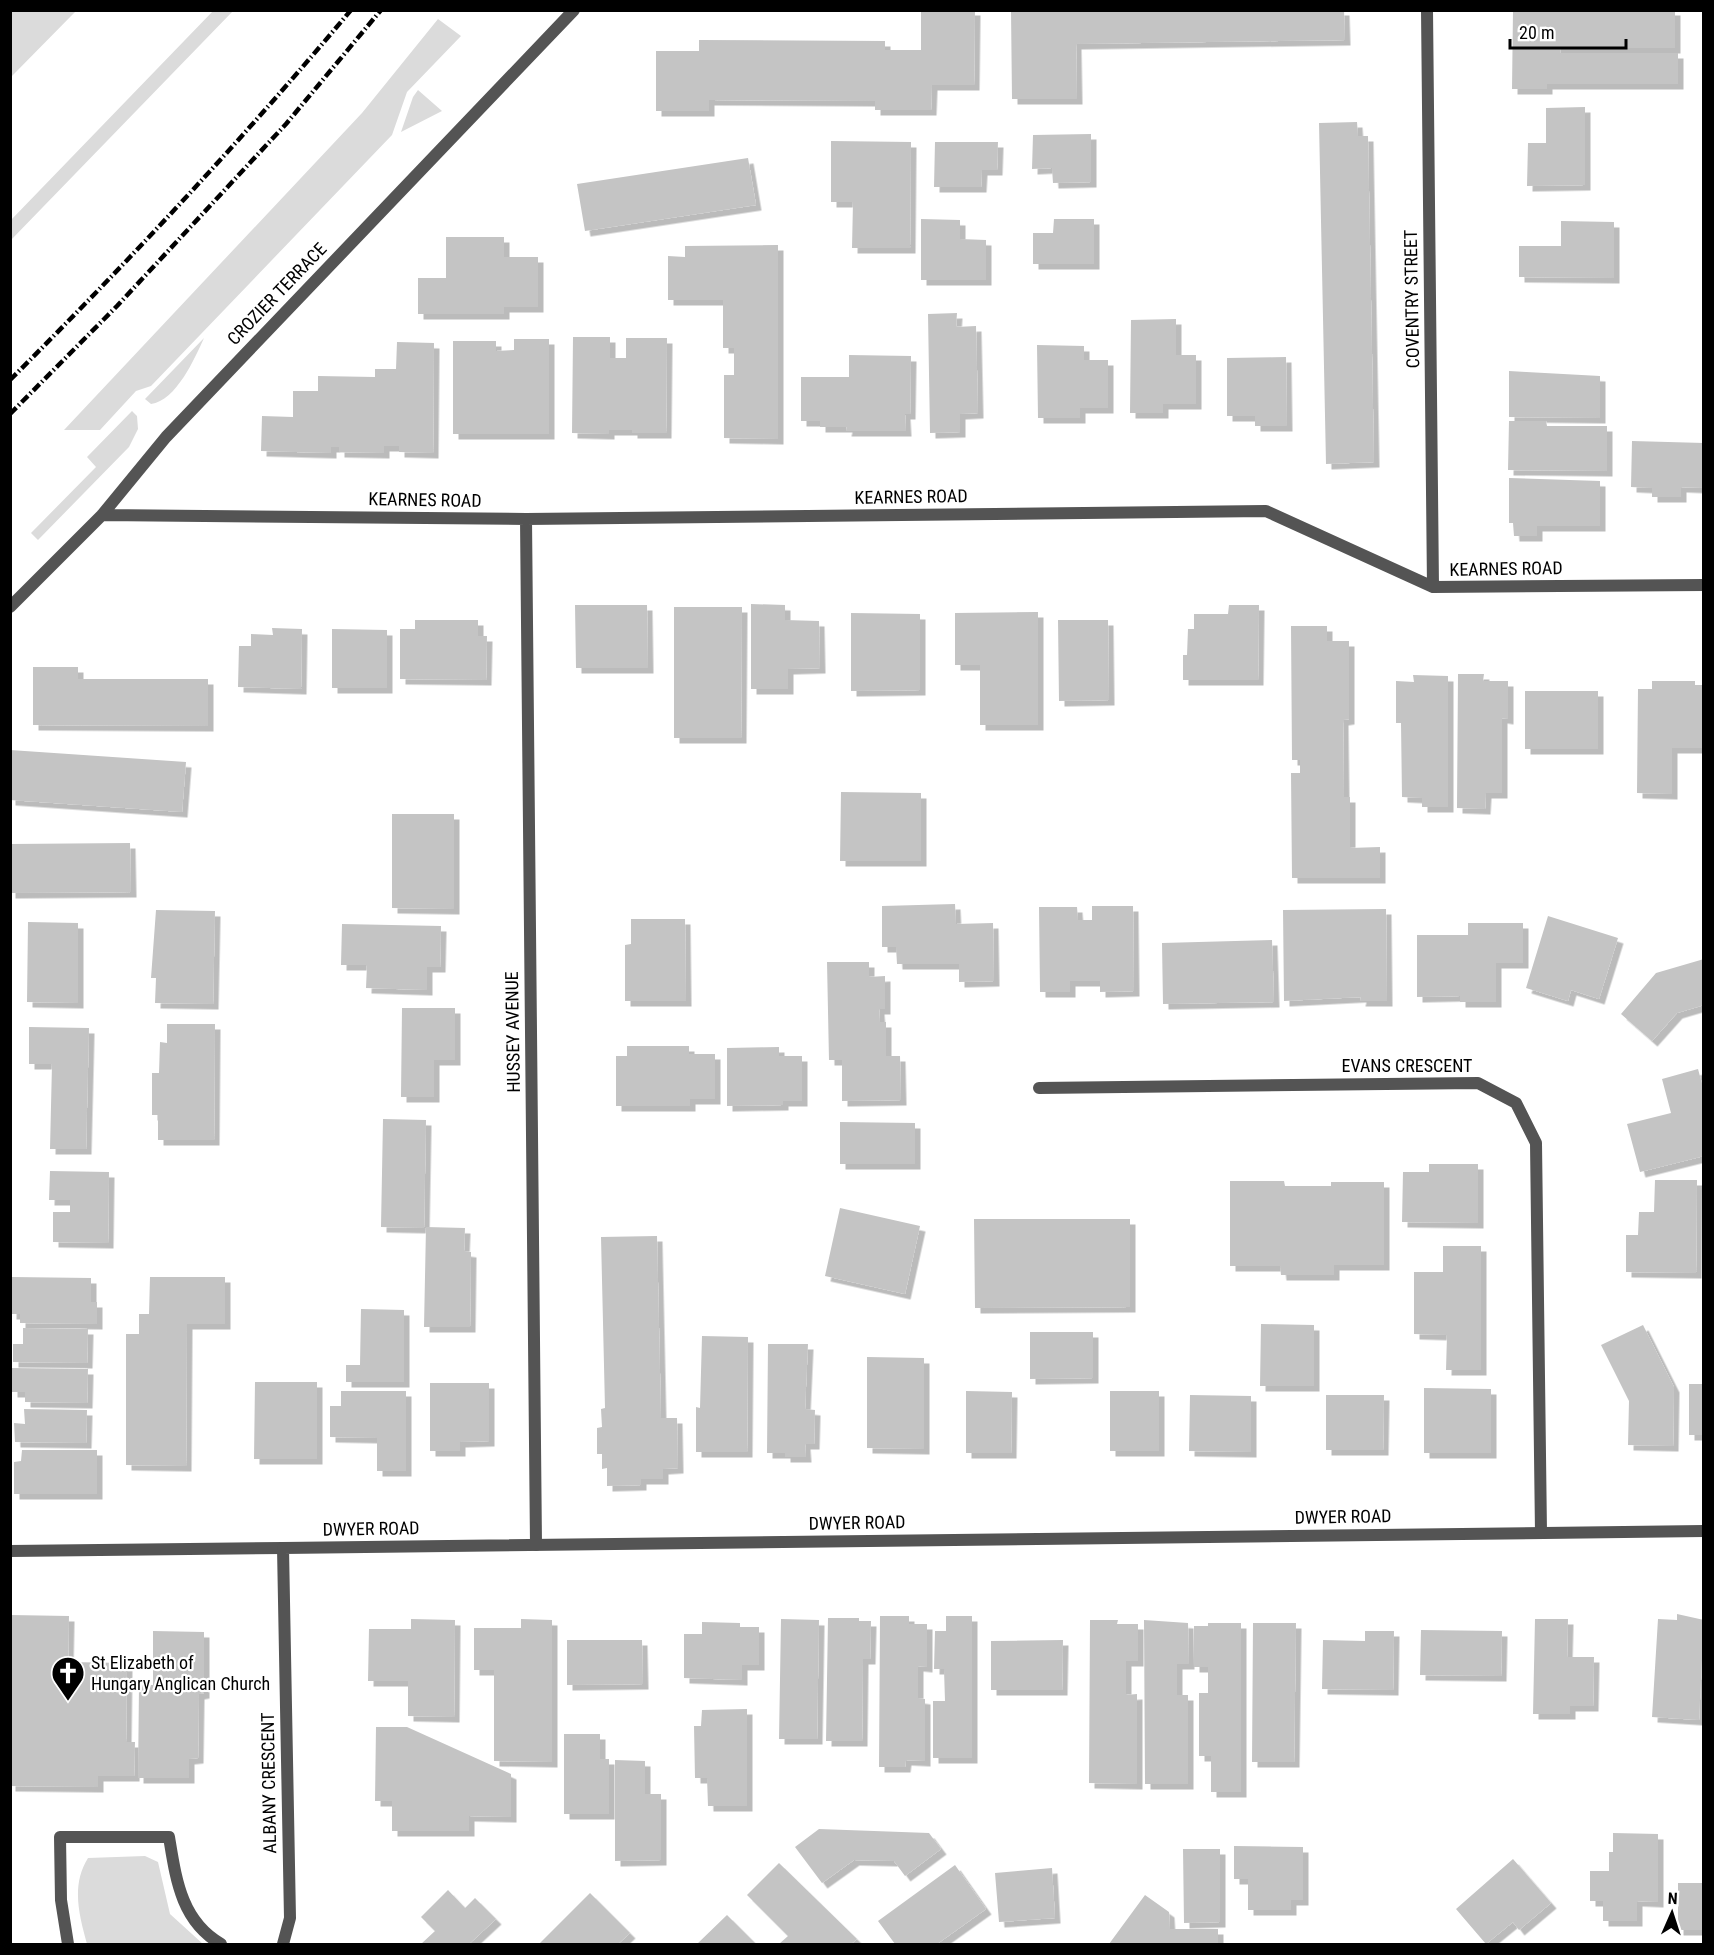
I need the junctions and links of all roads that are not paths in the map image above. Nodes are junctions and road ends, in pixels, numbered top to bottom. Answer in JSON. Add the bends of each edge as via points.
{"nodes":[{"id":1,"x":574,"y":10,"type":"edge"},
{"id":2,"x":1427,"y":10,"type":"edge"},
{"id":3,"x":102,"y":515,"type":"junction"},
{"id":4,"x":526,"y":519,"type":"junction"},
{"id":5,"x":1704,"y":585,"type":"edge"},
{"id":6,"x":1433,"y":587,"type":"junction"},
{"id":7,"x":10,"y":607,"type":"edge"},
{"id":8,"x":1039,"y":1088,"type":"dead end"},
{"id":9,"x":1704,"y":1531,"type":"edge"},
{"id":10,"x":1541,"y":1533,"type":"junction"},
{"id":11,"x":536,"y":1545,"type":"junction"},
{"id":12,"x":283,"y":1548,"type":"junction"},
{"id":13,"x":10,"y":1551,"type":"edge"},
{"id":14,"x":68,"y":1944,"type":"edge"},
{"id":15,"x":221,"y":1944,"type":"edge"},
{"id":16,"x":283,"y":1944,"type":"edge"}],
"edges":[{"from":1,"to":3,"type":"street","name":"CROZIER TERRACE","via":[[166,437]]},
{"from":2,"to":6,"type":"street","name":"COVENTRY STREET"},
{"from":3,"to":4,"type":"street","name":"KEARNES ROAD"},
{"from":3,"to":7,"type":"street","name":"CROZIER TERRACE"},
{"from":4,"to":6,"type":"street","name":"KEARNES ROAD","via":[[1266,511]]},
{"from":4,"to":11,"type":"street","name":"HUSSEY AVENUE"},
{"from":5,"to":6,"type":"street","name":"KEARNES ROAD"},
{"from":8,"to":10,"type":"street","name":"EVANS CRESCENT","via":[[1478,1083],[1516,1103],[1536,1143]]},
{"from":9,"to":10,"type":"street","name":"DWYER ROAD"},
{"from":10,"to":11,"type":"street","name":"DWYER ROAD"},
{"from":11,"to":12,"type":"street","name":"DWYER ROAD"},
{"from":12,"to":13,"type":"street","name":"DWYER ROAD"},
{"from":12,"to":16,"type":"street","name":"ALBANY CRESCENT","via":[[290,1918]]},
{"from":14,"to":15,"type":"street","via":[[61,1900],[60,1837],[169,1837],[178,1890],[190,1919]]}]}
